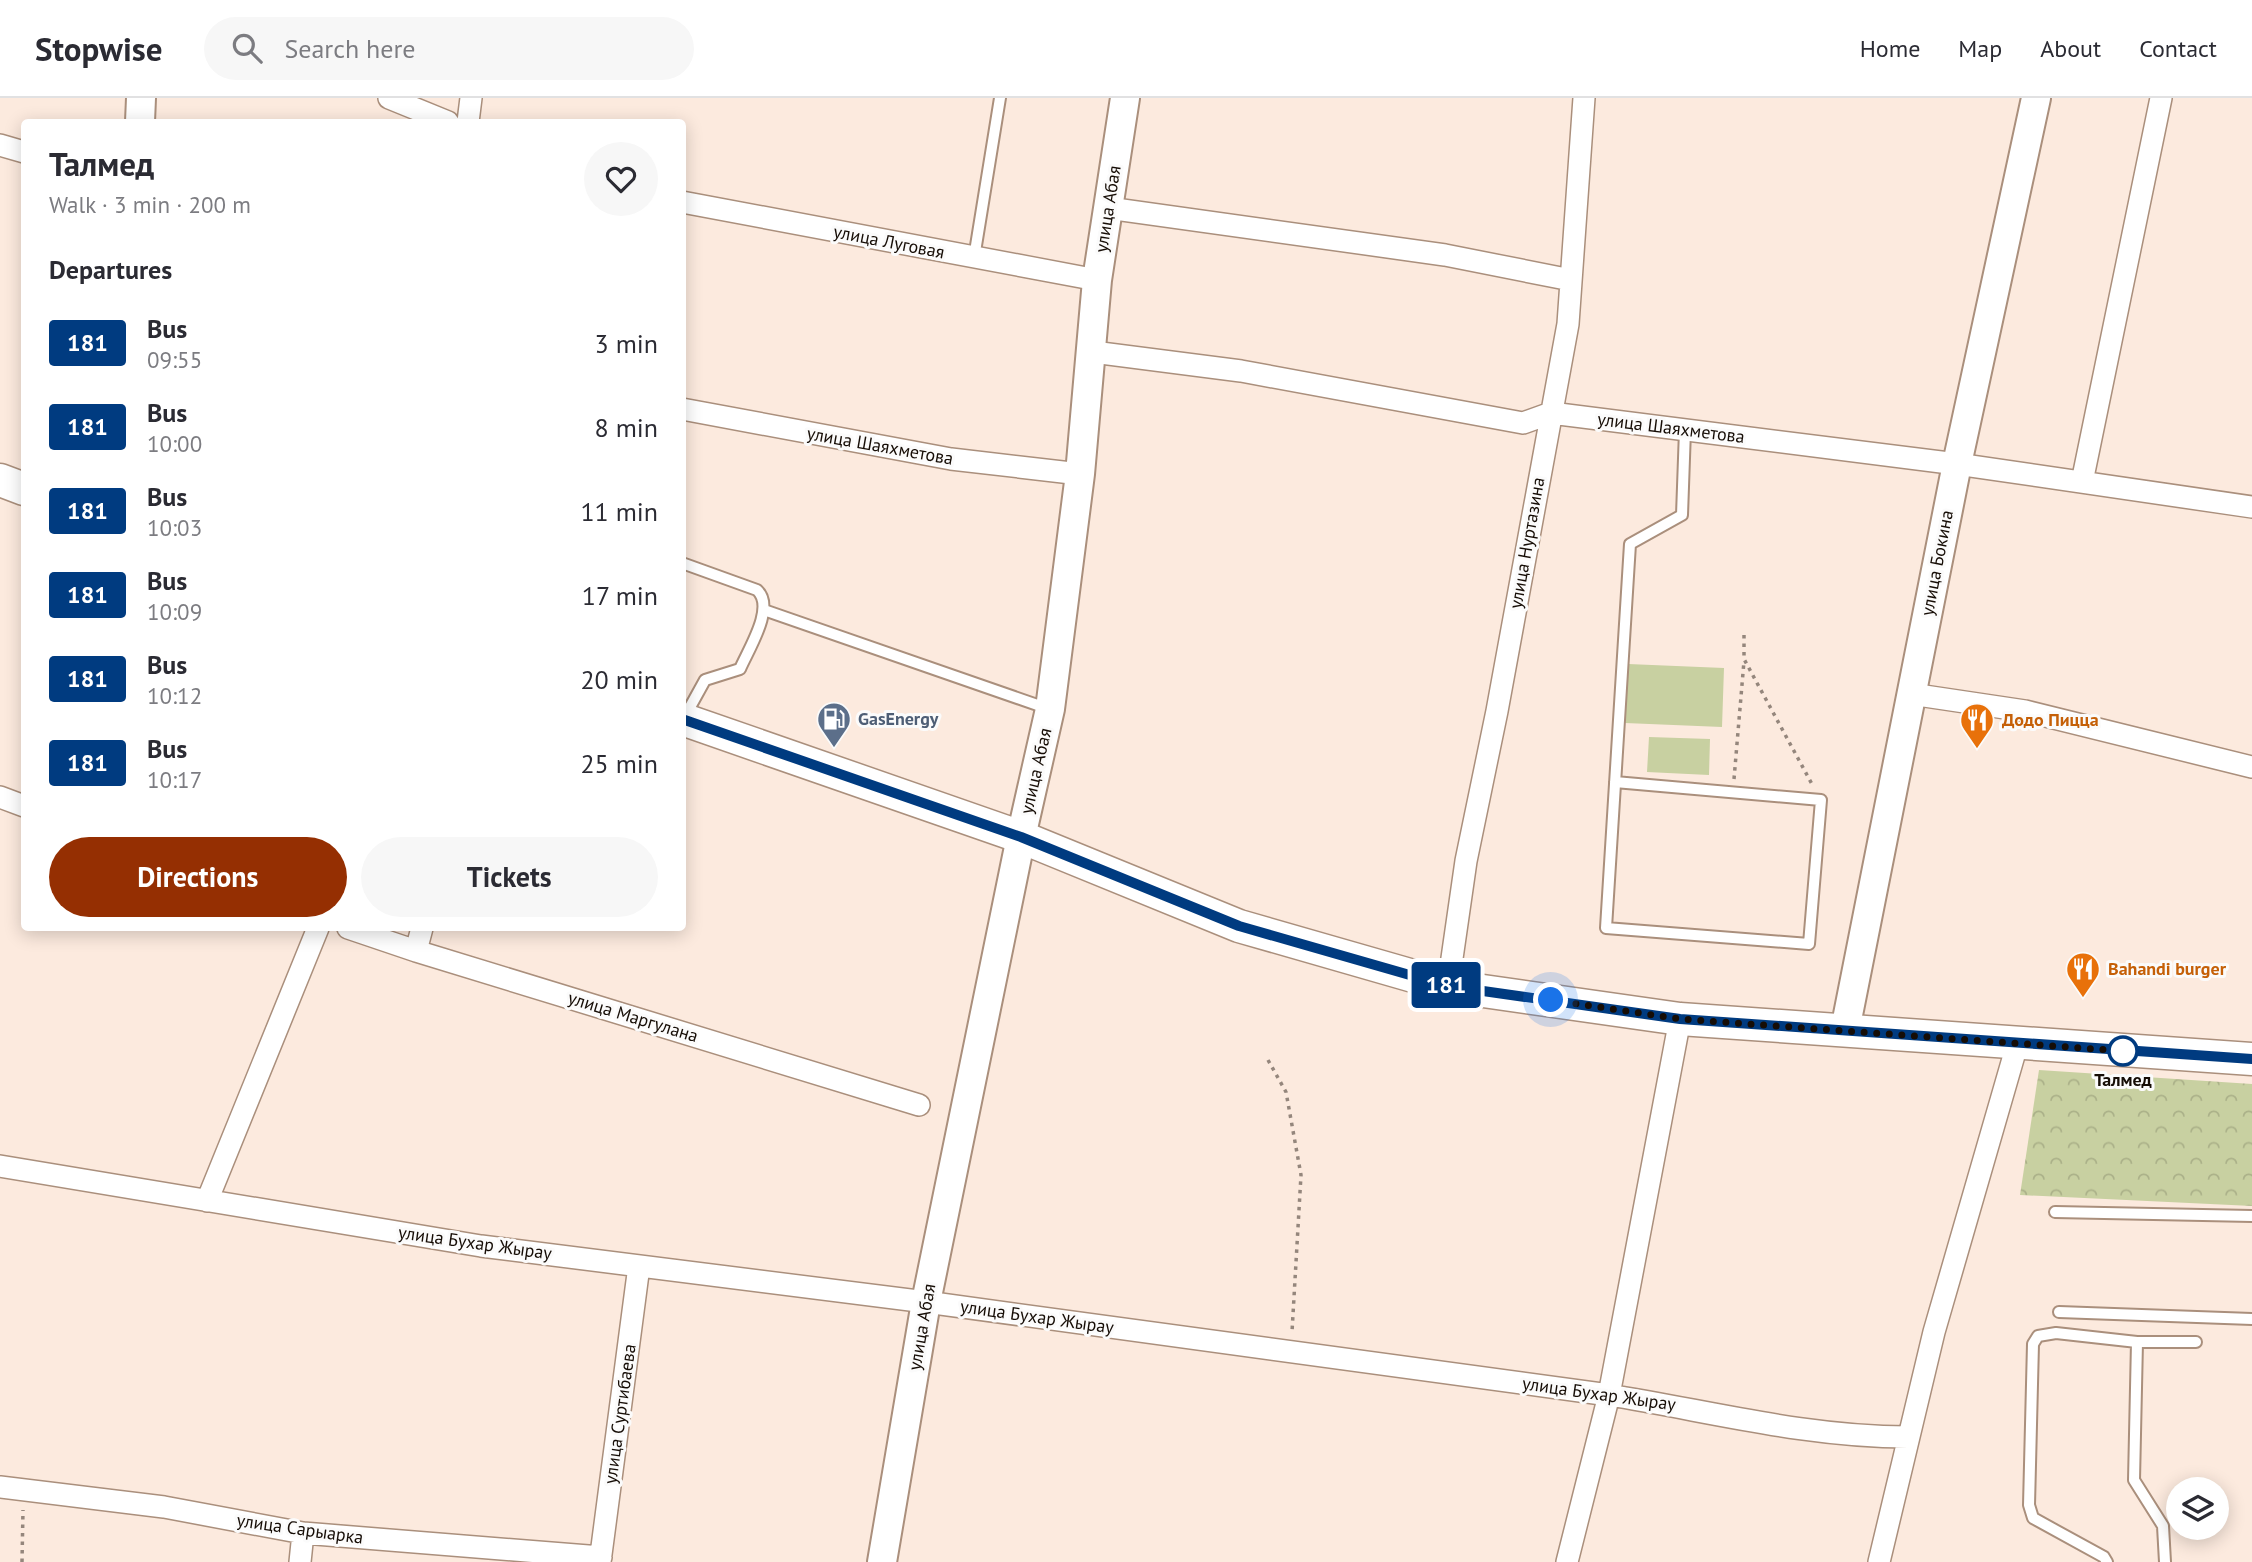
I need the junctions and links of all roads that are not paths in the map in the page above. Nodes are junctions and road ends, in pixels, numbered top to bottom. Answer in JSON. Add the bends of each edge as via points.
{"nodes":[{"id":1,"x":141,"y":98,"type":"edge"},
{"id":2,"x":390,"y":98,"type":"edge"},
{"id":3,"x":471,"y":98,"type":"edge"},
{"id":4,"x":1000,"y":98,"type":"edge"},
{"id":5,"x":1125,"y":98,"type":"edge"},
{"id":6,"x":1584,"y":98,"type":"edge"},
{"id":7,"x":2036,"y":98,"type":"edge"},
{"id":8,"x":2161,"y":98,"type":"edge"},
{"id":9,"x":140,"y":119,"type":"edge"},
{"id":10,"x":440,"y":119,"type":"edge"},
{"id":11,"x":468,"y":119,"type":"edge"},
{"id":12,"x":0,"y":145,"type":"edge"},
{"id":13,"x":21,"y":151,"type":"edge"},
{"id":14,"x":686,"y":203,"type":"edge"},
{"id":15,"x":1108,"y":208,"type":"junction"},
{"id":16,"x":974,"y":258,"type":"junction"},
{"id":17,"x":1097,"y":280,"type":"junction"},
{"id":18,"x":1571,"y":281,"type":"junction"},
{"id":19,"x":1093,"y":352,"type":"junction"},
{"id":20,"x":686,"y":410,"type":"edge"},
{"id":21,"x":1551,"y":413,"type":"junction"},
{"id":22,"x":1685,"y":430,"type":"junction"},
{"id":23,"x":1957,"y":464,"type":"junction"},
{"id":24,"x":1080,"y":474,"type":"junction"},
{"id":25,"x":0,"y":480,"type":"edge"},
{"id":26,"x":2082,"y":482,"type":"junction"},
{"id":27,"x":21,"y":488,"type":"edge"},
{"id":28,"x":2252,"y":507,"type":"edge"},
{"id":29,"x":686,"y":564,"type":"edge"},
{"id":30,"x":764,"y":610,"type":"junction"},
{"id":31,"x":1911,"y":694,"type":"junction"},
{"id":32,"x":1050,"y":709,"type":"junction"},
{"id":33,"x":686,"y":714,"type":"edge"},
{"id":34,"x":686,"y":720,"type":"edge"},
{"id":35,"x":2252,"y":768,"type":"edge"},
{"id":36,"x":1615,"y":782,"type":"junction"},
{"id":37,"x":0,"y":797,"type":"edge"},
{"id":38,"x":21,"y":805,"type":"edge"},
{"id":39,"x":1021,"y":837,"type":"junction"},
{"id":40,"x":317,"y":931,"type":"edge"},
{"id":41,"x":357,"y":931,"type":"edge"},
{"id":42,"x":421,"y":931,"type":"edge"},
{"id":43,"x":416,"y":951,"type":"junction"},
{"id":44,"x":1448,"y":986,"type":"junction"},
{"id":45,"x":1680,"y":1019,"type":"junction"},
{"id":46,"x":1845,"y":1030,"type":"junction"},
{"id":47,"x":2017,"y":1045,"type":"junction"},
{"id":48,"x":2252,"y":1059,"type":"edge"},
{"id":49,"x":919,"y":1105,"type":"dead end"},
{"id":50,"x":0,"y":1166,"type":"edge"},
{"id":51,"x":206,"y":1201,"type":"junction"},
{"id":52,"x":2055,"y":1212,"type":"dead end"},
{"id":53,"x":2252,"y":1216,"type":"edge"},
{"id":54,"x":639,"y":1266,"type":"junction"},
{"id":55,"x":926,"y":1302,"type":"junction"},
{"id":56,"x":2059,"y":1312,"type":"dead end"},
{"id":57,"x":2252,"y":1319,"type":"edge"},
{"id":58,"x":2137,"y":1342,"type":"junction"},
{"id":59,"x":2196,"y":1342,"type":"dead end"},
{"id":60,"x":1609,"y":1395,"type":"junction"},
{"id":61,"x":1908,"y":1437,"type":"junction"},
{"id":62,"x":0,"y":1487,"type":"edge"},
{"id":63,"x":303,"y":1533,"type":"junction"},
{"id":64,"x":601,"y":1560,"type":"edge"},
{"id":65,"x":300,"y":1562,"type":"edge"},
{"id":66,"x":882,"y":1562,"type":"edge"},
{"id":67,"x":1567,"y":1562,"type":"edge"},
{"id":68,"x":1879,"y":1562,"type":"edge"},
{"id":69,"x":2107,"y":1562,"type":"edge"},
{"id":70,"x":2165,"y":1562,"type":"edge"}],
"edges":[{"from":1,"to":9,"type":"street"},
{"from":2,"to":10,"type":"street"},
{"from":3,"to":11,"type":"street"},
{"from":4,"to":16,"type":"lane"},
{"from":5,"to":15,"type":"street","name":"улица Абая"},
{"from":6,"to":18,"type":"street","name":"улица Нуртазина"},
{"from":7,"to":23,"type":"street","name":"улица Бокина"},
{"from":8,"to":26,"type":"street"},
{"from":12,"to":13,"type":"street"},
{"from":14,"to":16,"type":"street","name":"улица Луговая"},
{"from":15,"to":17,"type":"street","name":"улица Абая"},
{"from":15,"to":18,"type":"street","via":[[1445,255]]},
{"from":16,"to":17,"type":"street","name":"улица Луговая"},
{"from":17,"to":19,"type":"street","name":"улица Абая"},
{"from":18,"to":21,"type":"street","name":"улица Нуртазина"},
{"from":19,"to":21,"type":"street","name":"улица Шаяхметова","via":[[1241,371],[1523,423]]},
{"from":19,"to":24,"type":"street","name":"улица Абая"},
{"from":20,"to":24,"type":"street","name":"улица Шаяхметова","via":[[951,459]]},
{"from":21,"to":22,"type":"street","name":"улица Шаяхметова"},
{"from":21,"to":44,"type":"street","name":"улица Нуртазина","via":[[1466,861]]},
{"from":22,"to":23,"type":"street","name":"улица Шаяхметова"},
{"from":22,"to":36,"type":"lane","via":[[1682,515],[1630,544]]},
{"from":23,"to":26,"type":"street","name":"улица Шаяхметова"},
{"from":23,"to":31,"type":"street","name":"улица Бокина"},
{"from":24,"to":32,"type":"street","name":"улица Абая"},
{"from":25,"to":27,"type":"main road"},
{"from":26,"to":28,"type":"street","name":"улица Шаяхметова"},
{"from":29,"to":30,"type":"lane","via":[[757,590]]},
{"from":30,"to":32,"type":"lane"},
{"from":30,"to":33,"type":"lane","via":[[740,669],[705,680]]},
{"from":31,"to":35,"type":"street","via":[[2025,711]]},
{"from":31,"to":46,"type":"street","name":"улица Бокина"},
{"from":32,"to":39,"type":"street","name":"улица Абая"},
{"from":34,"to":39,"type":"main road"},
{"from":36,"to":36,"type":"lane","via":[[1606,928],[1809,944],[1821,800]]},
{"from":37,"to":38,"type":"street"},
{"from":39,"to":44,"type":"main road","via":[[1239,926]]},
{"from":39,"to":55,"type":"street","name":"улица Абая"},
{"from":40,"to":51,"type":"street"},
{"from":41,"to":43,"type":"street","name":"улица Маргулана"},
{"from":42,"to":43,"type":"street"},
{"from":43,"to":49,"type":"street","name":"улица Маргулана"},
{"from":44,"to":45,"type":"main road"},
{"from":45,"to":46,"type":"main road"},
{"from":45,"to":60,"type":"street"},
{"from":46,"to":47,"type":"main road"},
{"from":47,"to":48,"type":"main road"},
{"from":47,"to":61,"type":"street"},
{"from":50,"to":51,"type":"street","name":"улица Бухар Жырау"},
{"from":51,"to":54,"type":"street","name":"улица Бухар Жырау","via":[[481,1246]]},
{"from":52,"to":53,"type":"lane"},
{"from":54,"to":55,"type":"street","name":"улица Бухар Жырау"},
{"from":54,"to":64,"type":"street","name":"улица Суртибаева"},
{"from":55,"to":60,"type":"street","name":"улица Бухар Жырау"},
{"from":55,"to":66,"type":"street","name":"улица Абая"},
{"from":56,"to":57,"type":"lane"},
{"from":58,"to":59,"type":"lane"},
{"from":58,"to":69,"type":"lane","via":[[2056,1333],[2038,1336],[2033,1345],[2029,1505],[2033,1518]]},
{"from":58,"to":70,"type":"lane","via":[[2134,1480],[2163,1526]]},
{"from":60,"to":61,"type":"street","name":"улица Бухар Жырау","via":[[1797,1431]]},
{"from":60,"to":67,"type":"street"},
{"from":61,"to":68,"type":"street"},
{"from":62,"to":63,"type":"street","name":"улица Сарыарка","via":[[164,1507]]},
{"from":63,"to":64,"type":"street","name":"улица Сарыарка"},
{"from":63,"to":65,"type":"street"}]}
